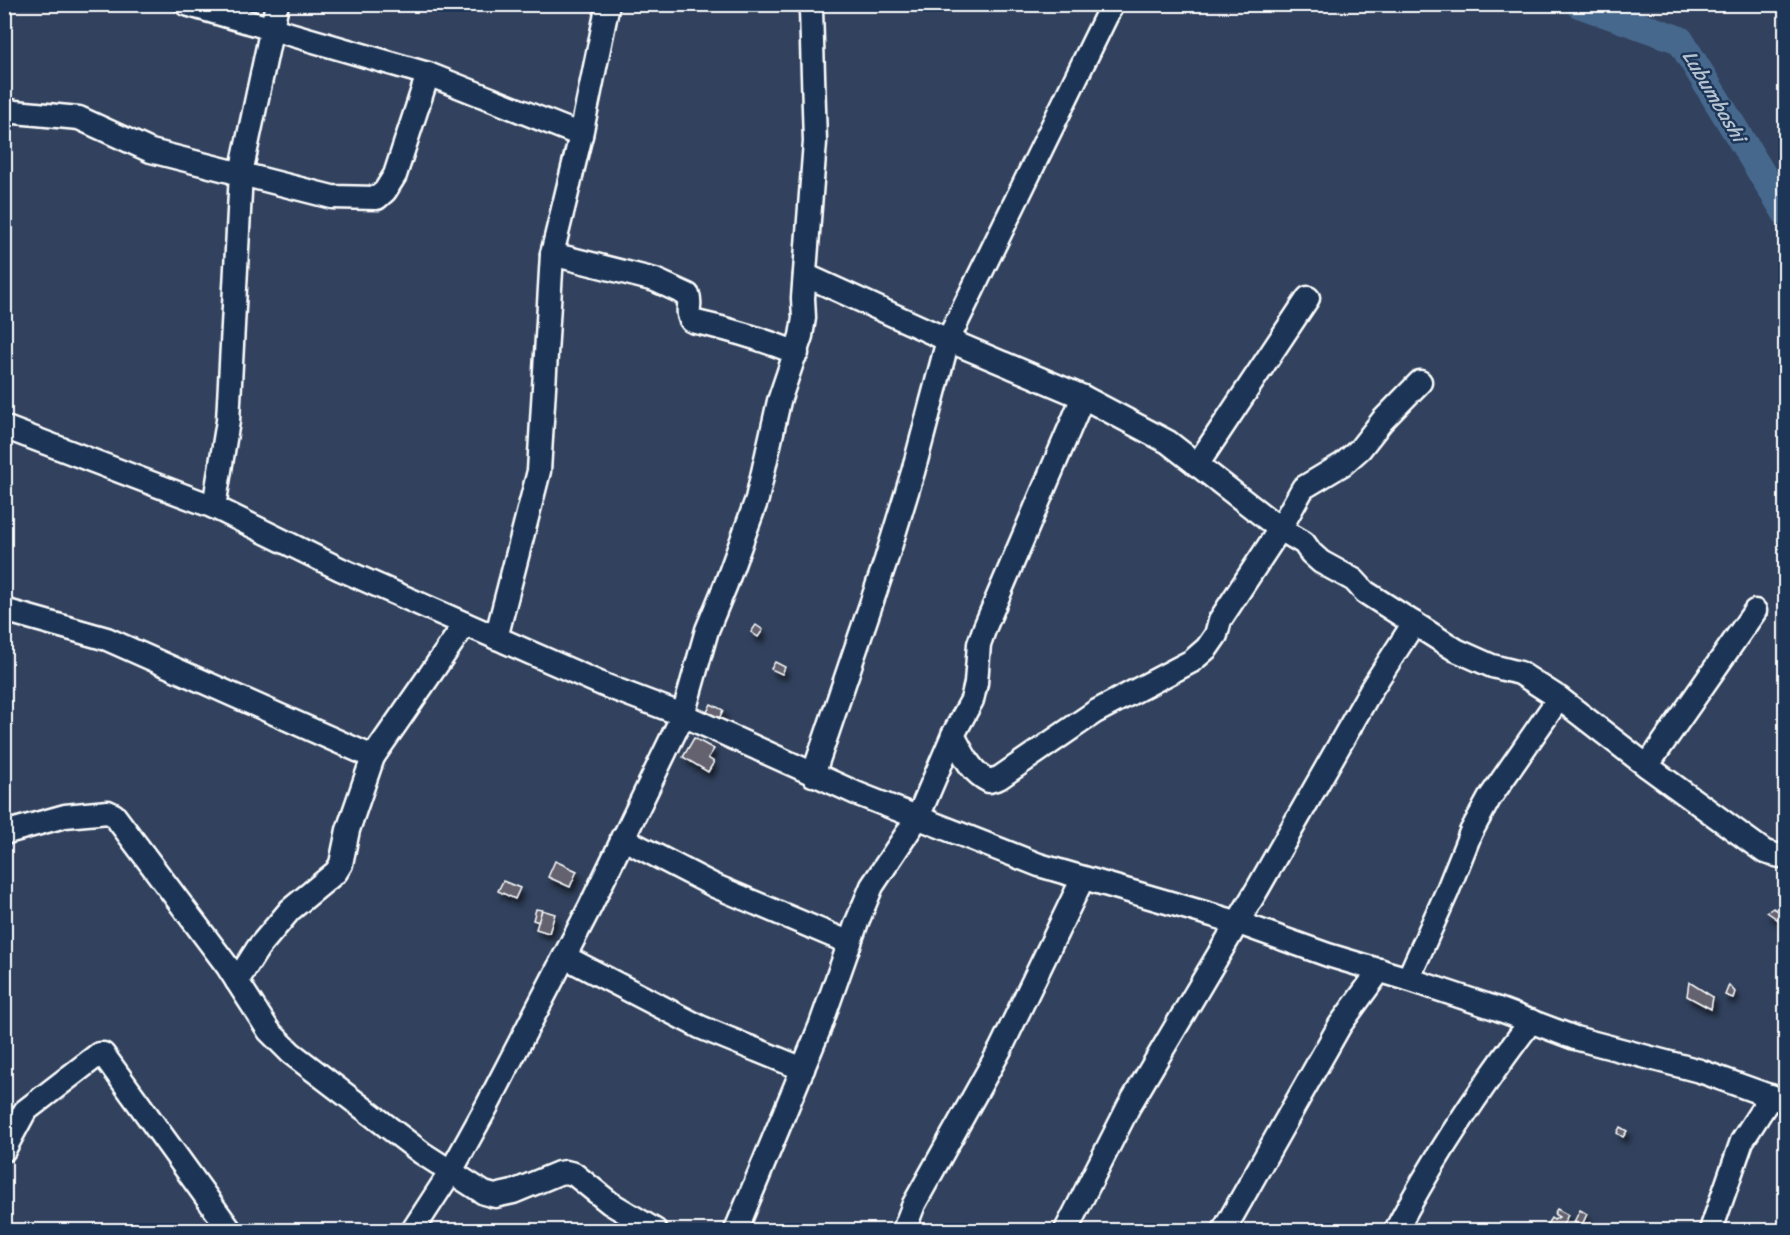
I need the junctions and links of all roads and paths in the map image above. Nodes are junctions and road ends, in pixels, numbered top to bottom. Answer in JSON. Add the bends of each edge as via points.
{"nodes":[{"id":1,"x":186,"y":4,"type":"edge"},
{"id":2,"x":277,"y":4,"type":"edge"},
{"id":3,"x":608,"y":4,"type":"edge"},
{"id":4,"x":1112,"y":4,"type":"edge"},
{"id":5,"x":811,"y":9,"type":"dead end"},
{"id":6,"x":273,"y":29,"type":"junction"},
{"id":7,"x":428,"y":74,"type":"junction"},
{"id":8,"x":4,"y":109,"type":"edge"},
{"id":9,"x":581,"y":135,"type":"junction"},
{"id":10,"x":241,"y":173,"type":"junction"},
{"id":11,"x":552,"y":254,"type":"junction"},
{"id":12,"x":805,"y":275,"type":"junction"},
{"id":13,"x":1308,"y":298,"type":"dead end"},
{"id":14,"x":948,"y":340,"type":"junction"},
{"id":15,"x":797,"y":353,"type":"junction"},
{"id":16,"x":1420,"y":382,"type":"dead end"},
{"id":17,"x":1083,"y":397,"type":"junction"},
{"id":18,"x":4,"y":427,"type":"edge"},
{"id":19,"x":1197,"y":465,"type":"junction"},
{"id":20,"x":214,"y":507,"type":"junction"},
{"id":21,"x":1280,"y":529,"type":"junction"},
{"id":22,"x":4,"y":610,"type":"edge"},
{"id":23,"x":1755,"y":611,"type":"dead end"},
{"id":24,"x":1414,"y":623,"type":"junction"},
{"id":25,"x":465,"y":624,"type":"junction"},
{"id":26,"x":496,"y":638,"type":"junction"},
{"id":27,"x":1559,"y":698,"type":"junction"},
{"id":28,"x":683,"y":715,"type":"junction"},
{"id":29,"x":953,"y":735,"type":"junction"},
{"id":30,"x":373,"y":757,"type":"junction"},
{"id":31,"x":1647,"y":766,"type":"junction"},
{"id":32,"x":813,"y":775,"type":"junction"},
{"id":33,"x":918,"y":817,"type":"junction"},
{"id":34,"x":4,"y":833,"type":"edge"},
{"id":35,"x":622,"y":838,"type":"junction"},
{"id":36,"x":1785,"y":853,"type":"edge"},
{"id":37,"x":1083,"y":878,"type":"junction"},
{"id":38,"x":1236,"y":922,"type":"junction"},
{"id":39,"x":850,"y":943,"type":"junction"},
{"id":40,"x":565,"y":957,"type":"junction"},
{"id":41,"x":1380,"y":970,"type":"junction"},
{"id":42,"x":1408,"y":979,"type":"junction"},
{"id":43,"x":237,"y":981,"type":"junction"},
{"id":44,"x":1531,"y":1021,"type":"junction"},
{"id":45,"x":803,"y":1069,"type":"junction"},
{"id":46,"x":1778,"y":1099,"type":"edge"},
{"id":47,"x":4,"y":1150,"type":"edge"},
{"id":48,"x":450,"y":1173,"type":"junction"},
{"id":49,"x":230,"y":1230,"type":"edge"},
{"id":50,"x":413,"y":1230,"type":"edge"},
{"id":51,"x":655,"y":1230,"type":"edge"},
{"id":52,"x":736,"y":1230,"type":"edge"},
{"id":53,"x":904,"y":1230,"type":"edge"},
{"id":54,"x":1066,"y":1230,"type":"edge"},
{"id":55,"x":1224,"y":1230,"type":"edge"},
{"id":56,"x":1396,"y":1230,"type":"edge"},
{"id":57,"x":1711,"y":1230,"type":"edge"}],
"edges":[{"from":1,"to":6,"type":"street"},
{"from":2,"to":6,"type":"street"},
{"from":3,"to":9,"type":"street"},
{"from":4,"to":14,"type":"street"},
{"from":5,"to":12,"type":"street","via":[[815,142]]},
{"from":6,"to":7,"type":"street"},
{"from":6,"to":10,"type":"street"},
{"from":7,"to":9,"type":"street"},
{"from":7,"to":10,"type":"street","via":[[395,175],[377,198],[332,197]]},
{"from":8,"to":10,"type":"street","via":[[79,118],[151,151]]},
{"from":9,"to":11,"type":"street"},
{"from":10,"to":20,"type":"street","via":[[228,421]]},
{"from":11,"to":15,"type":"street","via":[[655,280],[688,295],[692,321],[766,340]]},
{"from":11,"to":26,"type":"street","via":[[539,471]]},
{"from":12,"to":14,"type":"street"},
{"from":12,"to":15,"type":"street","via":[[804,318]]},
{"from":13,"to":19,"type":"street"},
{"from":14,"to":17,"type":"street"},
{"from":14,"to":32,"type":"street","via":[[886,560]]},
{"from":15,"to":28,"type":"street","via":[[779,401],[757,499],[707,630]]},
{"from":16,"to":21,"type":"street","via":[[1360,449],[1303,488]]},
{"from":17,"to":19,"type":"street","via":[[1168,441]]},
{"from":17,"to":29,"type":"street","via":[[985,627],[972,700]]},
{"from":18,"to":20,"type":"street"},
{"from":19,"to":21,"type":"street"},
{"from":20,"to":25,"type":"street"},
{"from":21,"to":24,"type":"street","via":[[1304,543],[1321,562]]},
{"from":21,"to":29,"type":"street","via":[[1220,620],[1216,635],[1191,662],[1095,712],[999,778],[989,781],[979,776]]},
{"from":22,"to":30,"type":"street","via":[[106,639]]},
{"from":23,"to":31,"type":"street"},
{"from":24,"to":27,"type":"street","via":[[1456,650],[1520,673]]},
{"from":24,"to":38,"type":"street"},
{"from":25,"to":26,"type":"street"},
{"from":25,"to":30,"type":"street"},
{"from":26,"to":28,"type":"street"},
{"from":27,"to":31,"type":"street"},
{"from":27,"to":42,"type":"street","via":[[1471,832]]},
{"from":28,"to":32,"type":"street"},
{"from":28,"to":35,"type":"street"},
{"from":29,"to":33,"type":"street"},
{"from":30,"to":43,"type":"street","via":[[348,830],[341,864],[290,910]]},
{"from":31,"to":36,"type":"street","via":[[1765,852],[1780,856]]},
{"from":32,"to":33,"type":"street"},
{"from":33,"to":37,"type":"street","via":[[1039,865]]},
{"from":33,"to":39,"type":"street","via":[[872,886]]},
{"from":34,"to":43,"type":"street","via":[[65,816],[108,812],[114,815]]},
{"from":35,"to":39,"type":"street","via":[[715,886]]},
{"from":35,"to":40,"type":"street"},
{"from":37,"to":38,"type":"street"},
{"from":37,"to":53,"type":"street","via":[[1001,1048],[914,1204]]},
{"from":38,"to":41,"type":"street"},
{"from":38,"to":54,"type":"street","via":[[1129,1106]]},
{"from":39,"to":45,"type":"street"},
{"from":40,"to":45,"type":"street","via":[[700,1027]]},
{"from":40,"to":48,"type":"street"},
{"from":41,"to":42,"type":"street"},
{"from":41,"to":55,"type":"street","via":[[1340,1024]]},
{"from":42,"to":44,"type":"street"},
{"from":43,"to":48,"type":"street","via":[[269,1031],[291,1053]]},
{"from":44,"to":46,"type":"street","via":[[1575,1038],[1700,1071]]},
{"from":44,"to":56,"type":"street","via":[[1443,1148]]},
{"from":45,"to":52,"type":"street"},
{"from":46,"to":57,"type":"street","via":[[1742,1141]]},
{"from":47,"to":49,"type":"street","via":[[25,1112],[103,1054]]},
{"from":48,"to":50,"type":"street"},
{"from":48,"to":51,"type":"street","via":[[495,1196],[559,1173],[574,1174],[610,1203]]}]}
